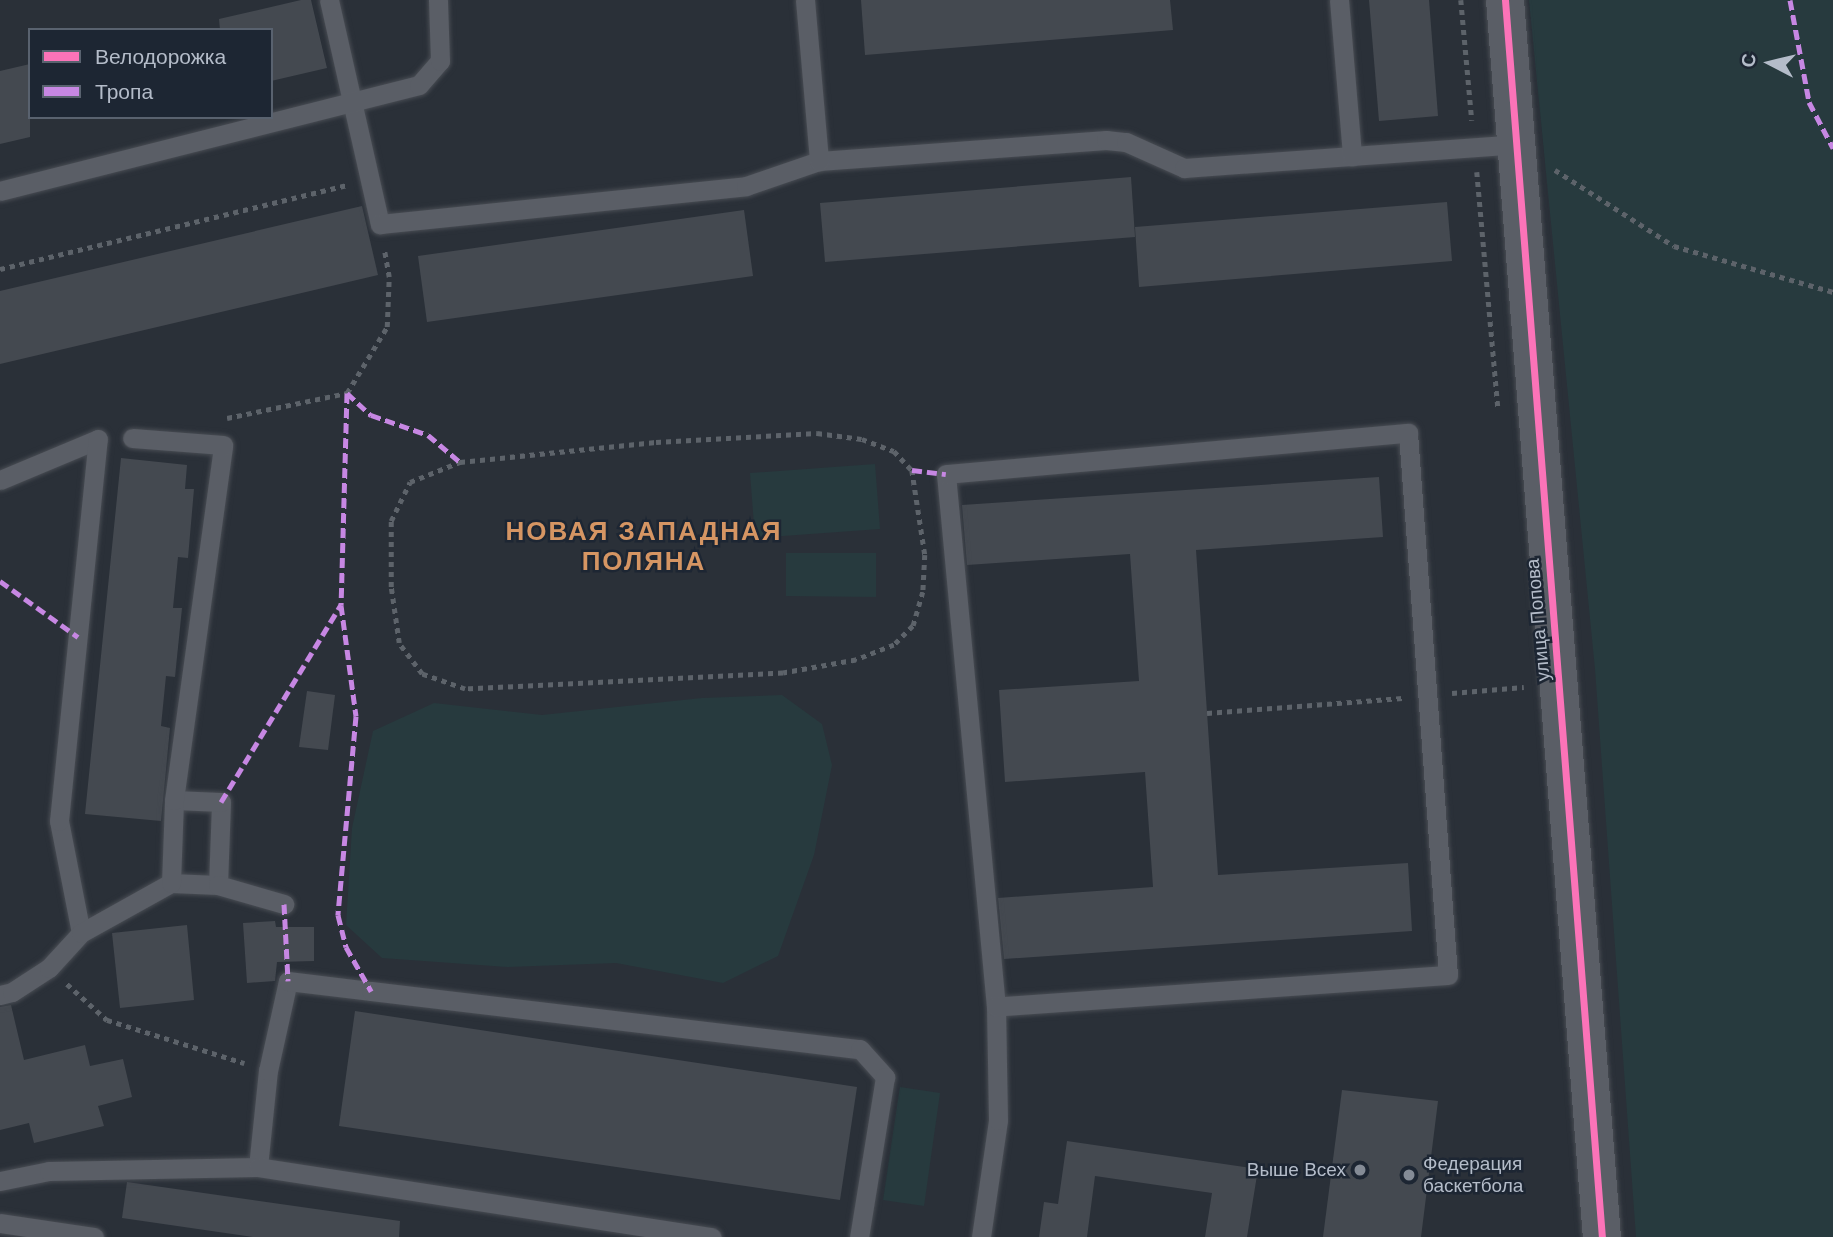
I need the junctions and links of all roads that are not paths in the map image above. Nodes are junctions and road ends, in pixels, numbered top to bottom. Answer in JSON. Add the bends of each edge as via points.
{"nodes":[{"id":1,"x":328,"y":0,"type":"edge"},
{"id":2,"x":438,"y":0,"type":"edge"},
{"id":3,"x":805,"y":0,"type":"edge"},
{"id":4,"x":1339,"y":0,"type":"edge"},
{"id":5,"x":1505,"y":0,"type":"edge"},
{"id":6,"x":352,"y":102,"type":"junction"},
{"id":7,"x":1516,"y":144,"type":"junction"},
{"id":8,"x":1352,"y":156,"type":"junction"},
{"id":9,"x":819,"y":162,"type":"junction"},
{"id":10,"x":0,"y":191,"type":"edge"},
{"id":11,"x":132,"y":438,"type":"dead end"},
{"id":12,"x":0,"y":480,"type":"edge"},
{"id":13,"x":174,"y":800,"type":"junction"},
{"id":14,"x":171,"y":883,"type":"junction"},
{"id":15,"x":218,"y":885,"type":"junction"},
{"id":16,"x":284,"y":904,"type":"dead end"},
{"id":17,"x":81,"y":933,"type":"junction"},
{"id":18,"x":0,"y":995,"type":"edge"},
{"id":19,"x":996,"y":1007,"type":"junction"},
{"id":20,"x":258,"y":1167,"type":"junction"},
{"id":21,"x":0,"y":1181,"type":"edge"},
{"id":22,"x":0,"y":1223,"type":"edge"},
{"id":23,"x":94,"y":1237,"type":"edge"},
{"id":24,"x":712,"y":1237,"type":"edge"},
{"id":25,"x":859,"y":1237,"type":"edge"},
{"id":26,"x":981,"y":1237,"type":"edge"},
{"id":27,"x":1602,"y":1237,"type":"edge"}],
"edges":[{"from":1,"to":6,"type":"lane"},
{"from":2,"to":6,"type":"lane","via":[[442,44],[432,75],[401,91]]},
{"from":3,"to":9,"type":"lane"},
{"from":4,"to":8,"type":"lane"},
{"from":5,"to":7,"type":"street","name":"улица Попова"},
{"from":6,"to":9,"type":"lane","via":[[380,224],[747,186]]},
{"from":6,"to":10,"type":"lane"},
{"from":7,"to":8,"type":"lane"},
{"from":7,"to":27,"type":"street","name":"улица Попова"},
{"from":8,"to":9,"type":"lane","via":[[1184,168],[1126,142],[1106,140]]},
{"from":11,"to":13,"type":"lane","via":[[223,445]]},
{"from":12,"to":17,"type":"lane","via":[[98,439],[58,821]]},
{"from":13,"to":14,"type":"lane"},
{"from":13,"to":15,"type":"lane","via":[[221,802]]},
{"from":14,"to":15,"type":"lane"},
{"from":14,"to":17,"type":"lane"},
{"from":15,"to":16,"type":"lane"},
{"from":17,"to":18,"type":"lane","via":[[49,968]]},
{"from":19,"to":19,"type":"lane","via":[[1448,975],[1408,433],[946,474]]},
{"from":19,"to":26,"type":"lane","via":[[998,1120]]},
{"from":20,"to":21,"type":"lane","via":[[49,1171]]},
{"from":20,"to":24,"type":"lane"},
{"from":20,"to":25,"type":"lane","via":[[268,1071],[288,981],[860,1049],[885,1077]]},
{"from":22,"to":23,"type":"lane"}]}
